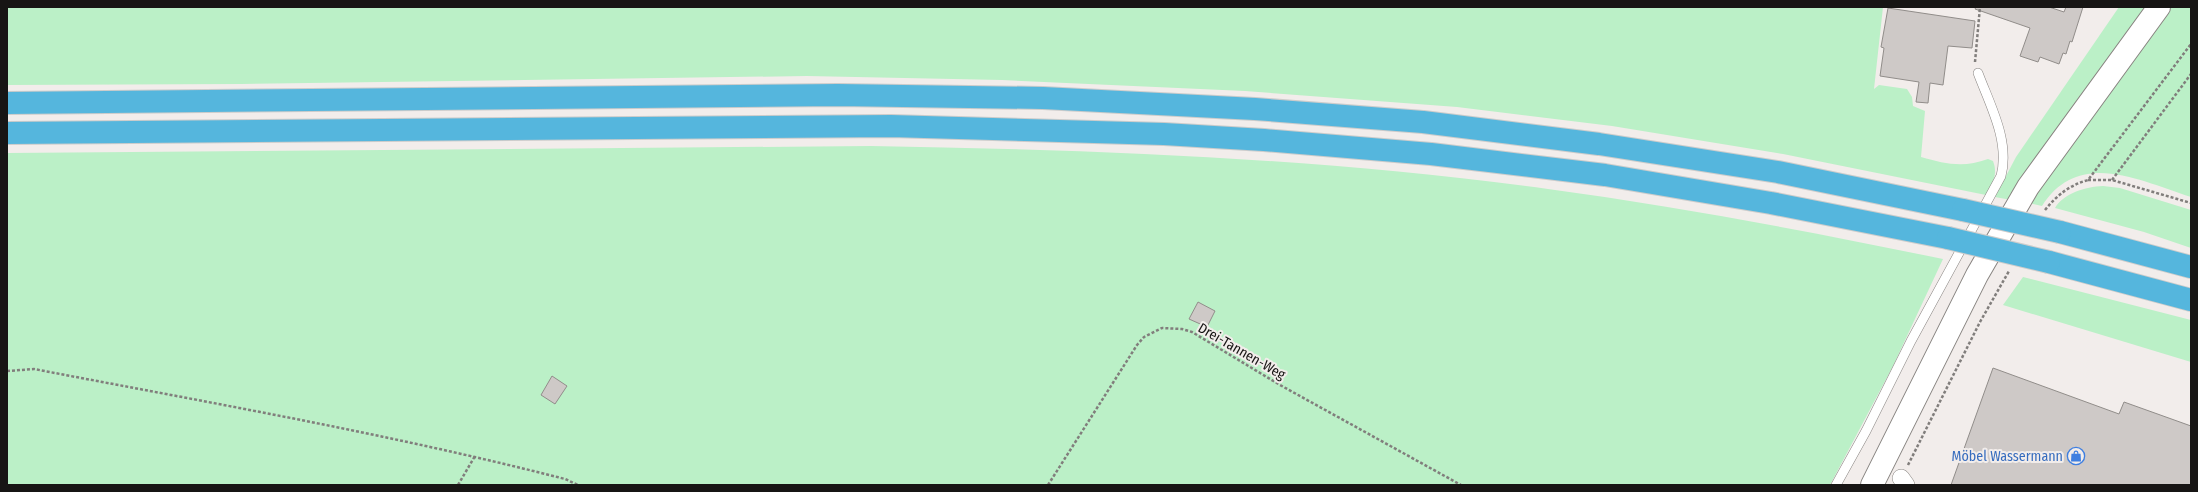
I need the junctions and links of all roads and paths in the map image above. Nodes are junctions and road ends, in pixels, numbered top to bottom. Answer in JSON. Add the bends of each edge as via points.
{"nodes":[{"id":1,"x":1980,"y":7,"type":"edge"},
{"id":2,"x":2159,"y":7,"type":"edge"},
{"id":3,"x":2191,"y":44,"type":"edge"},
{"id":4,"x":1978,"y":73,"type":"joint"},
{"id":5,"x":2191,"y":74,"type":"edge"},
{"id":6,"x":7,"y":104,"type":"edge"},
{"id":7,"x":7,"y":133,"type":"edge"},
{"id":8,"x":2088,"y":180,"type":"junction"},
{"id":9,"x":2112,"y":180,"type":"junction"},
{"id":10,"x":2191,"y":203,"type":"edge"},
{"id":11,"x":2044,"y":212,"type":"dead end"},
{"id":12,"x":2012,"y":267,"type":"dead end"},
{"id":13,"x":2191,"y":267,"type":"edge"},
{"id":14,"x":2191,"y":300,"type":"edge"},
{"id":15,"x":7,"y":371,"type":"edge"},
{"id":16,"x":476,"y":456,"type":"junction"},
{"id":17,"x":1904,"y":482,"type":"edge"},
{"id":18,"x":458,"y":485,"type":"edge"},
{"id":19,"x":578,"y":485,"type":"edge"},
{"id":20,"x":1048,"y":485,"type":"edge"},
{"id":21,"x":1461,"y":485,"type":"edge"},
{"id":22,"x":1836,"y":485,"type":"edge"},
{"id":23,"x":1872,"y":485,"type":"edge"}],
"edges":[{"from":1,"to":4,"type":"path","via":[[1975,63]]},
{"from":2,"to":23,"type":"main road","via":[[2028,188],[1977,275]]},
{"from":3,"to":8,"type":"path"},
{"from":4,"to":22,"type":"lane","via":[[1997,123],[2004,150],[2001,176]]},
{"from":5,"to":9,"type":"path"},
{"from":6,"to":13,"type":"highway","bridge":true,"via":[[838,95],[1043,98],[1255,109],[1423,122],[1592,143],[1778,172],[2060,232]]},
{"from":7,"to":14,"type":"highway","bridge":true,"via":[[890,126],[1171,134],[1431,154],[1606,175],[1771,202],[1948,238]]},
{"from":8,"to":9,"type":"path"},
{"from":8,"to":11,"type":"path","via":[[2077,183],[2055,198]]},
{"from":9,"to":10,"type":"path"},
{"from":12,"to":17,"type":"path","via":[[1976,329]]},
{"from":15,"to":16,"type":"path","via":[[42,370]]},
{"from":16,"to":18,"type":"path"},
{"from":16,"to":19,"type":"path","via":[[565,479]]},
{"from":20,"to":21,"type":"path","name":"Drei-Tannen-Weg","via":[[1136,345],[1153,331],[1171,328],[1192,332],[1280,385]]}]}
